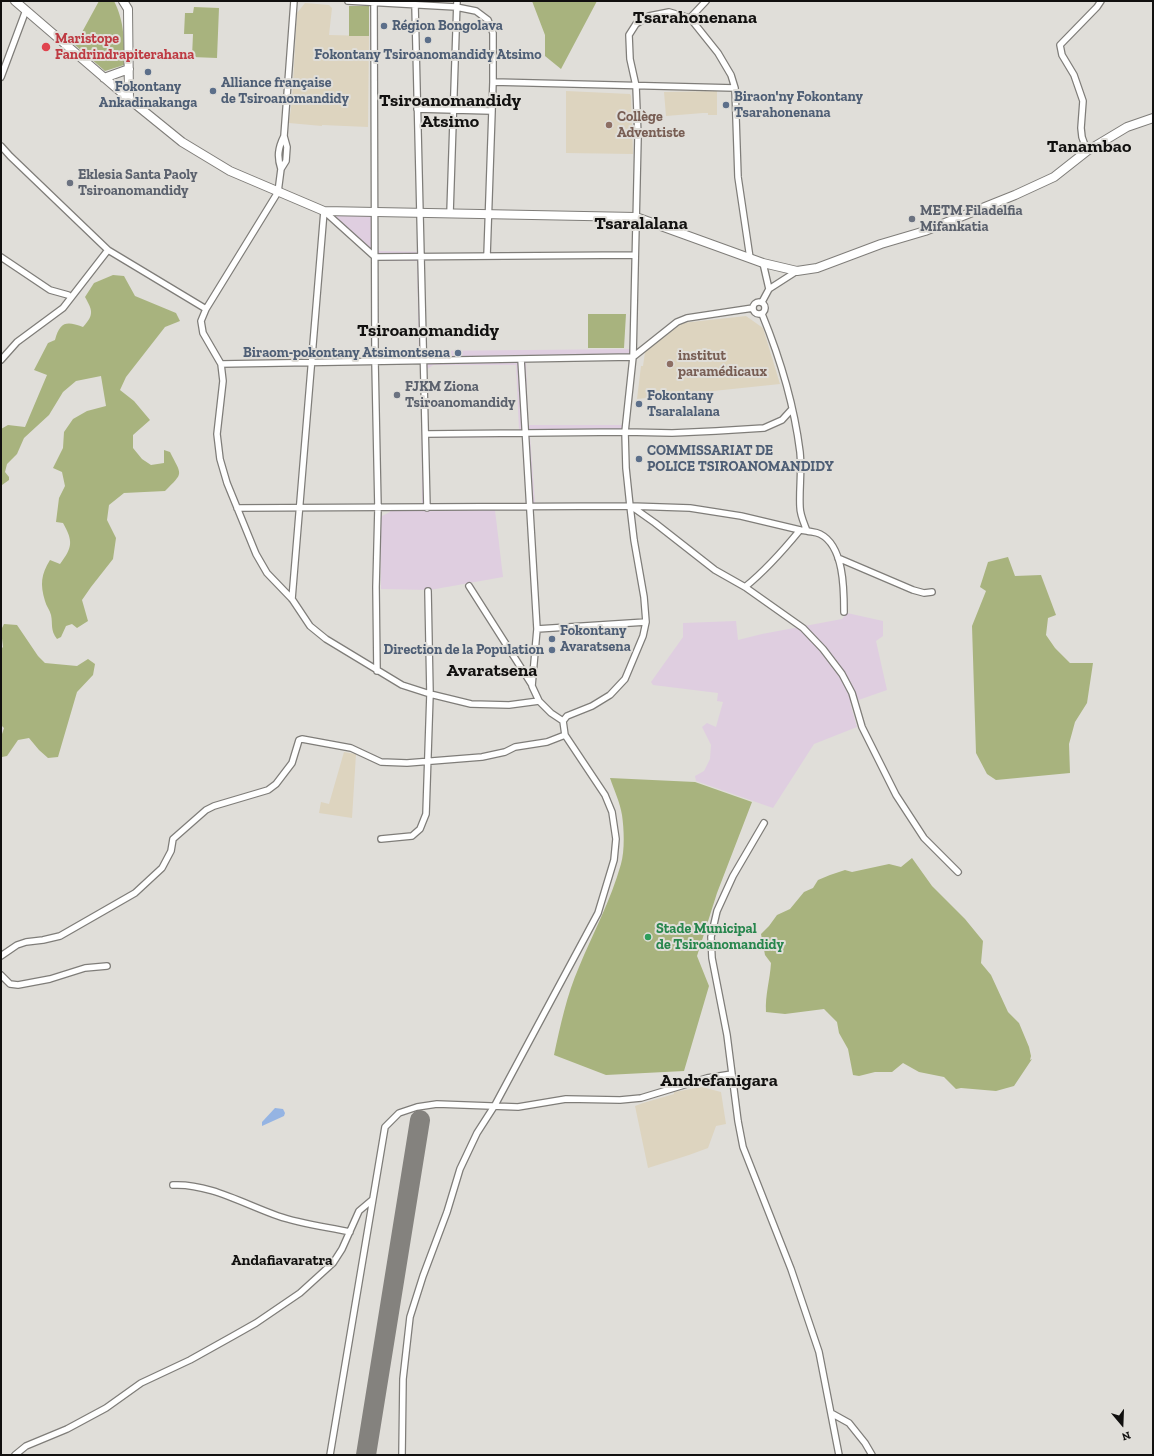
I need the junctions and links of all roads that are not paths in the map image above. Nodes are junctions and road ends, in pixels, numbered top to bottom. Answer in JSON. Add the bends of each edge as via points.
{"nodes":[{"id":1,"x":15,"y":1,"type":"edge"},
{"id":2,"x":123,"y":1,"type":"edge"},
{"id":3,"x":294,"y":1,"type":"edge"},
{"id":4,"x":348,"y":1,"type":"edge"},
{"id":5,"x":706,"y":1,"type":"edge"},
{"id":6,"x":1101,"y":1,"type":"edge"},
{"id":7,"x":374,"y":2,"type":"junction"},
{"id":8,"x":457,"y":4,"type":"edge"},
{"id":9,"x":415,"y":5,"type":"junction"},
{"id":10,"x":26,"y":10,"type":"junction"},
{"id":11,"x":690,"y":18,"type":"junction"},
{"id":12,"x":129,"y":69,"type":"junction"},
{"id":13,"x":1,"y":77,"type":"edge"},
{"id":14,"x":104,"y":78,"type":"junction"},
{"id":15,"x":493,"y":82,"type":"junction"},
{"id":16,"x":636,"y":86,"type":"junction"},
{"id":17,"x":735,"y":88,"type":"junction"},
{"id":18,"x":129,"y":99,"type":"junction"},
{"id":19,"x":417,"y":109,"type":"junction"},
{"id":20,"x":453,"y":110,"type":"junction"},
{"id":21,"x":491,"y":111,"type":"junction"},
{"id":22,"x":1153,"y":118,"type":"edge"},
{"id":23,"x":1,"y":146,"type":"edge"},
{"id":24,"x":1087,"y":152,"type":"junction"},
{"id":25,"x":278,"y":192,"type":"junction"},
{"id":26,"x":324,"y":211,"type":"junction"},
{"id":27,"x":375,"y":212,"type":"junction"},
{"id":28,"x":420,"y":213,"type":"junction"},
{"id":29,"x":450,"y":214,"type":"junction"},
{"id":30,"x":487,"y":214,"type":"junction"},
{"id":31,"x":636,"y":217,"type":"junction"},
{"id":32,"x":108,"y":250,"type":"junction"},
{"id":33,"x":635,"y":255,"type":"junction"},
{"id":34,"x":421,"y":256,"type":"junction"},
{"id":35,"x":486,"y":256,"type":"junction"},
{"id":36,"x":1,"y":257,"type":"edge"},
{"id":37,"x":375,"y":257,"type":"junction"},
{"id":38,"x":750,"y":258,"type":"junction"},
{"id":39,"x":763,"y":263,"type":"junction"},
{"id":40,"x":797,"y":271,"type":"junction"},
{"id":41,"x":769,"y":289,"type":"junction"},
{"id":42,"x":68,"y":295,"type":"dead end"},
{"id":43,"x":762,"y":302,"type":"junction"},
{"id":44,"x":753,"y":308,"type":"junction"},
{"id":45,"x":206,"y":309,"type":"junction"},
{"id":46,"x":762,"y":314,"type":"junction"},
{"id":47,"x":633,"y":357,"type":"junction"},
{"id":48,"x":521,"y":359,"type":"junction"},
{"id":49,"x":1,"y":360,"type":"edge"},
{"id":50,"x":423,"y":361,"type":"junction"},
{"id":51,"x":375,"y":362,"type":"junction"},
{"id":52,"x":311,"y":363,"type":"junction"},
{"id":53,"x":221,"y":364,"type":"junction"},
{"id":54,"x":792,"y":409,"type":"junction"},
{"id":55,"x":625,"y":432,"type":"junction"},
{"id":56,"x":525,"y":433,"type":"junction"},
{"id":57,"x":426,"y":434,"type":"junction"},
{"id":58,"x":630,"y":506,"type":"junction"},
{"id":59,"x":530,"y":507,"type":"junction"},
{"id":60,"x":237,"y":508,"type":"junction"},
{"id":61,"x":300,"y":508,"type":"junction"},
{"id":62,"x":378,"y":508,"type":"junction"},
{"id":63,"x":427,"y":508,"type":"junction"},
{"id":64,"x":800,"y":530,"type":"junction"},
{"id":65,"x":807,"y":531,"type":"junction"},
{"id":66,"x":838,"y":558,"type":"junction"},
{"id":67,"x":469,"y":586,"type":"dead end"},
{"id":68,"x":745,"y":587,"type":"junction"},
{"id":69,"x":428,"y":592,"type":"dead end"},
{"id":70,"x":932,"y":592,"type":"dead end"},
{"id":71,"x":292,"y":600,"type":"junction"},
{"id":72,"x":844,"y":612,"type":"dead end"},
{"id":73,"x":646,"y":622,"type":"junction"},
{"id":74,"x":537,"y":629,"type":"junction"},
{"id":75,"x":377,"y":670,"type":"junction"},
{"id":76,"x":532,"y":686,"type":"junction"},
{"id":77,"x":430,"y":694,"type":"junction"},
{"id":78,"x":539,"y":701,"type":"junction"},
{"id":79,"x":563,"y":721,"type":"junction"},
{"id":80,"x":565,"y":735,"type":"junction"},
{"id":81,"x":428,"y":761,"type":"junction"},
{"id":82,"x":764,"y":823,"type":"dead end"},
{"id":83,"x":381,"y":839,"type":"dead end"},
{"id":84,"x":958,"y":872,"type":"dead end"},
{"id":85,"x":1,"y":956,"type":"edge"},
{"id":86,"x":107,"y":966,"type":"dead end"},
{"id":87,"x":1,"y":975,"type":"edge"},
{"id":88,"x":732,"y":1074,"type":"junction"},
{"id":89,"x":495,"y":1105,"type":"junction"},
{"id":90,"x":173,"y":1185,"type":"dead end"},
{"id":91,"x":372,"y":1200,"type":"junction"},
{"id":92,"x":350,"y":1232,"type":"junction"},
{"id":93,"x":831,"y":1413,"type":"junction"},
{"id":94,"x":15,"y":1455,"type":"edge"},
{"id":95,"x":330,"y":1455,"type":"edge"},
{"id":96,"x":402,"y":1455,"type":"edge"},
{"id":97,"x":839,"y":1455,"type":"edge"},
{"id":98,"x":872,"y":1455,"type":"edge"}],
"edges":[{"from":1,"to":10,"type":"main road"},
{"from":2,"to":12,"type":"main road","via":[[128,9]]},
{"from":3,"to":25,"type":"street","via":[[284,136],[287,147],[286,161]]},
{"from":4,"to":7,"type":"street"},
{"from":5,"to":11,"type":"street"},
{"from":6,"to":24,"type":"street","via":[[1060,45],[1062,55],[1074,75],[1084,101],[1081,128]]},
{"from":7,"to":9,"type":"street"},
{"from":7,"to":27,"type":"street"},
{"from":8,"to":9,"type":"street"},
{"from":8,"to":15,"type":"street","via":[[476,11],[488,20],[493,33]]},
{"from":8,"to":20,"type":"street"},
{"from":9,"to":19,"type":"street"},
{"from":10,"to":13,"type":"street"},
{"from":10,"to":14,"type":"main road"},
{"from":11,"to":16,"type":"street","via":[[669,12],[649,16],[636,24],[629,35],[630,59]]},
{"from":11,"to":17,"type":"street","via":[[718,52]]},
{"from":12,"to":14,"type":"main road"},
{"from":12,"to":18,"type":"main road"},
{"from":14,"to":18,"type":"main road"},
{"from":15,"to":16,"type":"street"},
{"from":15,"to":21,"type":"street"},
{"from":16,"to":17,"type":"street"},
{"from":16,"to":31,"type":"street"},
{"from":17,"to":38,"type":"street","via":[[738,177]]},
{"from":18,"to":25,"type":"main road","via":[[182,142],[206,157],[230,171]]},
{"from":19,"to":20,"type":"street"},
{"from":19,"to":28,"type":"street"},
{"from":20,"to":21,"type":"street"},
{"from":20,"to":29,"type":"street"},
{"from":21,"to":30,"type":"street"},
{"from":22,"to":24,"type":"main road","via":[[1127,127]]},
{"from":23,"to":32,"type":"street"},
{"from":24,"to":40,"type":"main road","via":[[1054,177],[1016,195],[925,231],[817,268]]},
{"from":25,"to":26,"type":"main road"},
{"from":25,"to":45,"type":"street"},
{"from":26,"to":27,"type":"main road"},
{"from":26,"to":37,"type":"street"},
{"from":26,"to":52,"type":"street"},
{"from":27,"to":28,"type":"main road"},
{"from":27,"to":37,"type":"street"},
{"from":28,"to":29,"type":"main road"},
{"from":28,"to":34,"type":"street"},
{"from":29,"to":30,"type":"main road"},
{"from":30,"to":31,"type":"main road"},
{"from":30,"to":35,"type":"street"},
{"from":31,"to":33,"type":"street"},
{"from":31,"to":38,"type":"main road"},
{"from":32,"to":45,"type":"street"},
{"from":32,"to":49,"type":"street","via":[[63,308],[17,342]]},
{"from":33,"to":35,"type":"street"},
{"from":33,"to":47,"type":"street"},
{"from":34,"to":35,"type":"street"},
{"from":34,"to":37,"type":"street"},
{"from":34,"to":50,"type":"street"},
{"from":36,"to":42,"type":"street","via":[[50,290]]},
{"from":37,"to":51,"type":"street"},
{"from":38,"to":39,"type":"main road"},
{"from":39,"to":40,"type":"main road"},
{"from":39,"to":41,"type":"street"},
{"from":40,"to":41,"type":"street"},
{"from":41,"to":43,"type":"street"},
{"from":43,"to":44,"type":"street","via":[[754,304]]},
{"from":43,"to":46,"type":"street","via":[[765,310]]},
{"from":44,"to":46,"type":"street","via":[[754,312]]},
{"from":44,"to":47,"type":"street","via":[[687,318],[677,322]]},
{"from":45,"to":53,"type":"street","via":[[201,321],[203,333]]},
{"from":46,"to":54,"type":"street","via":[[775,346]]},
{"from":47,"to":48,"type":"street"},
{"from":47,"to":55,"type":"street"},
{"from":48,"to":50,"type":"street"},
{"from":48,"to":56,"type":"street"},
{"from":50,"to":51,"type":"street"},
{"from":50,"to":57,"type":"street"},
{"from":51,"to":52,"type":"street"},
{"from":51,"to":62,"type":"street"},
{"from":52,"to":53,"type":"street"},
{"from":52,"to":61,"type":"street"},
{"from":53,"to":60,"type":"street","via":[[223,381],[217,434],[226,484]]},
{"from":54,"to":55,"type":"street","via":[[782,420],[764,428],[672,434]]},
{"from":54,"to":65,"type":"street","via":[[801,460],[800,508]]},
{"from":55,"to":56,"type":"street"},
{"from":55,"to":58,"type":"street"},
{"from":56,"to":57,"type":"street"},
{"from":56,"to":59,"type":"street"},
{"from":57,"to":63,"type":"street"},
{"from":58,"to":59,"type":"street"},
{"from":58,"to":64,"type":"street","via":[[697,509]]},
{"from":58,"to":68,"type":"street","via":[[715,570]]},
{"from":58,"to":73,"type":"street"},
{"from":59,"to":63,"type":"street"},
{"from":59,"to":74,"type":"street"},
{"from":60,"to":61,"type":"street"},
{"from":60,"to":71,"type":"street","via":[[256,554],[267,573]]},
{"from":61,"to":62,"type":"street"},
{"from":61,"to":71,"type":"street"},
{"from":62,"to":63,"type":"street"},
{"from":62,"to":75,"type":"street"},
{"from":64,"to":65,"type":"street"},
{"from":64,"to":68,"type":"street","via":[[763,573]]},
{"from":65,"to":66,"type":"street","via":[[820,534],[830,543]]},
{"from":66,"to":70,"type":"street","via":[[913,590]]},
{"from":66,"to":72,"type":"street","via":[[844,586]]},
{"from":67,"to":76,"type":"street"},
{"from":68,"to":84,"type":"street","via":[[803,628],[842,674],[852,693],[862,728],[896,794],[924,838]]},
{"from":69,"to":77,"type":"street"},
{"from":71,"to":75,"type":"street","via":[[310,626],[326,639]]},
{"from":73,"to":74,"type":"street"},
{"from":73,"to":79,"type":"street","via":[[643,636],[625,679],[610,695],[567,716]]},
{"from":74,"to":76,"type":"street"},
{"from":75,"to":77,"type":"street","via":[[402,685]]},
{"from":76,"to":78,"type":"street"},
{"from":77,"to":78,"type":"street","via":[[470,704],[509,705]]},
{"from":77,"to":81,"type":"street"},
{"from":78,"to":79,"type":"street"},
{"from":79,"to":80,"type":"street"},
{"from":80,"to":81,"type":"street","via":[[548,742],[515,747],[482,757]]},
{"from":80,"to":89,"type":"street","via":[[605,795],[612,812],[616,839],[614,860],[598,914]]},
{"from":81,"to":83,"type":"street","via":[[426,814],[420,829],[412,836]]},
{"from":81,"to":85,"type":"street","via":[[381,762],[351,748],[299,740],[292,763],[276,784],[268,790],[206,810],[173,839],[171,851],[162,868],[135,892],[60,936],[17,945]]},
{"from":82,"to":88,"type":"street","via":[[733,876],[717,911],[711,937],[712,958]]},
{"from":86,"to":87,"type":"street","via":[[85,968],[50,980],[18,985],[10,984]]},
{"from":88,"to":89,"type":"street","via":[[707,1078],[641,1098],[566,1099],[518,1107]]},
{"from":88,"to":93,"type":"street","via":[[743,1147],[791,1269],[819,1352]]},
{"from":89,"to":91,"type":"street","via":[[437,1104],[399,1113],[385,1127]]},
{"from":89,"to":96,"type":"street","via":[[477,1133],[460,1169],[410,1316],[403,1379]]},
{"from":90,"to":92,"type":"street","via":[[185,1184],[209,1190],[280,1216]]},
{"from":91,"to":92,"type":"street","via":[[360,1211]]},
{"from":91,"to":95,"type":"street"},
{"from":92,"to":94,"type":"street","via":[[333,1262],[300,1294],[256,1323],[190,1360],[141,1383],[106,1408],[67,1429],[26,1446]]},
{"from":93,"to":97,"type":"street"},
{"from":93,"to":98,"type":"street","via":[[849,1423]]}]}
